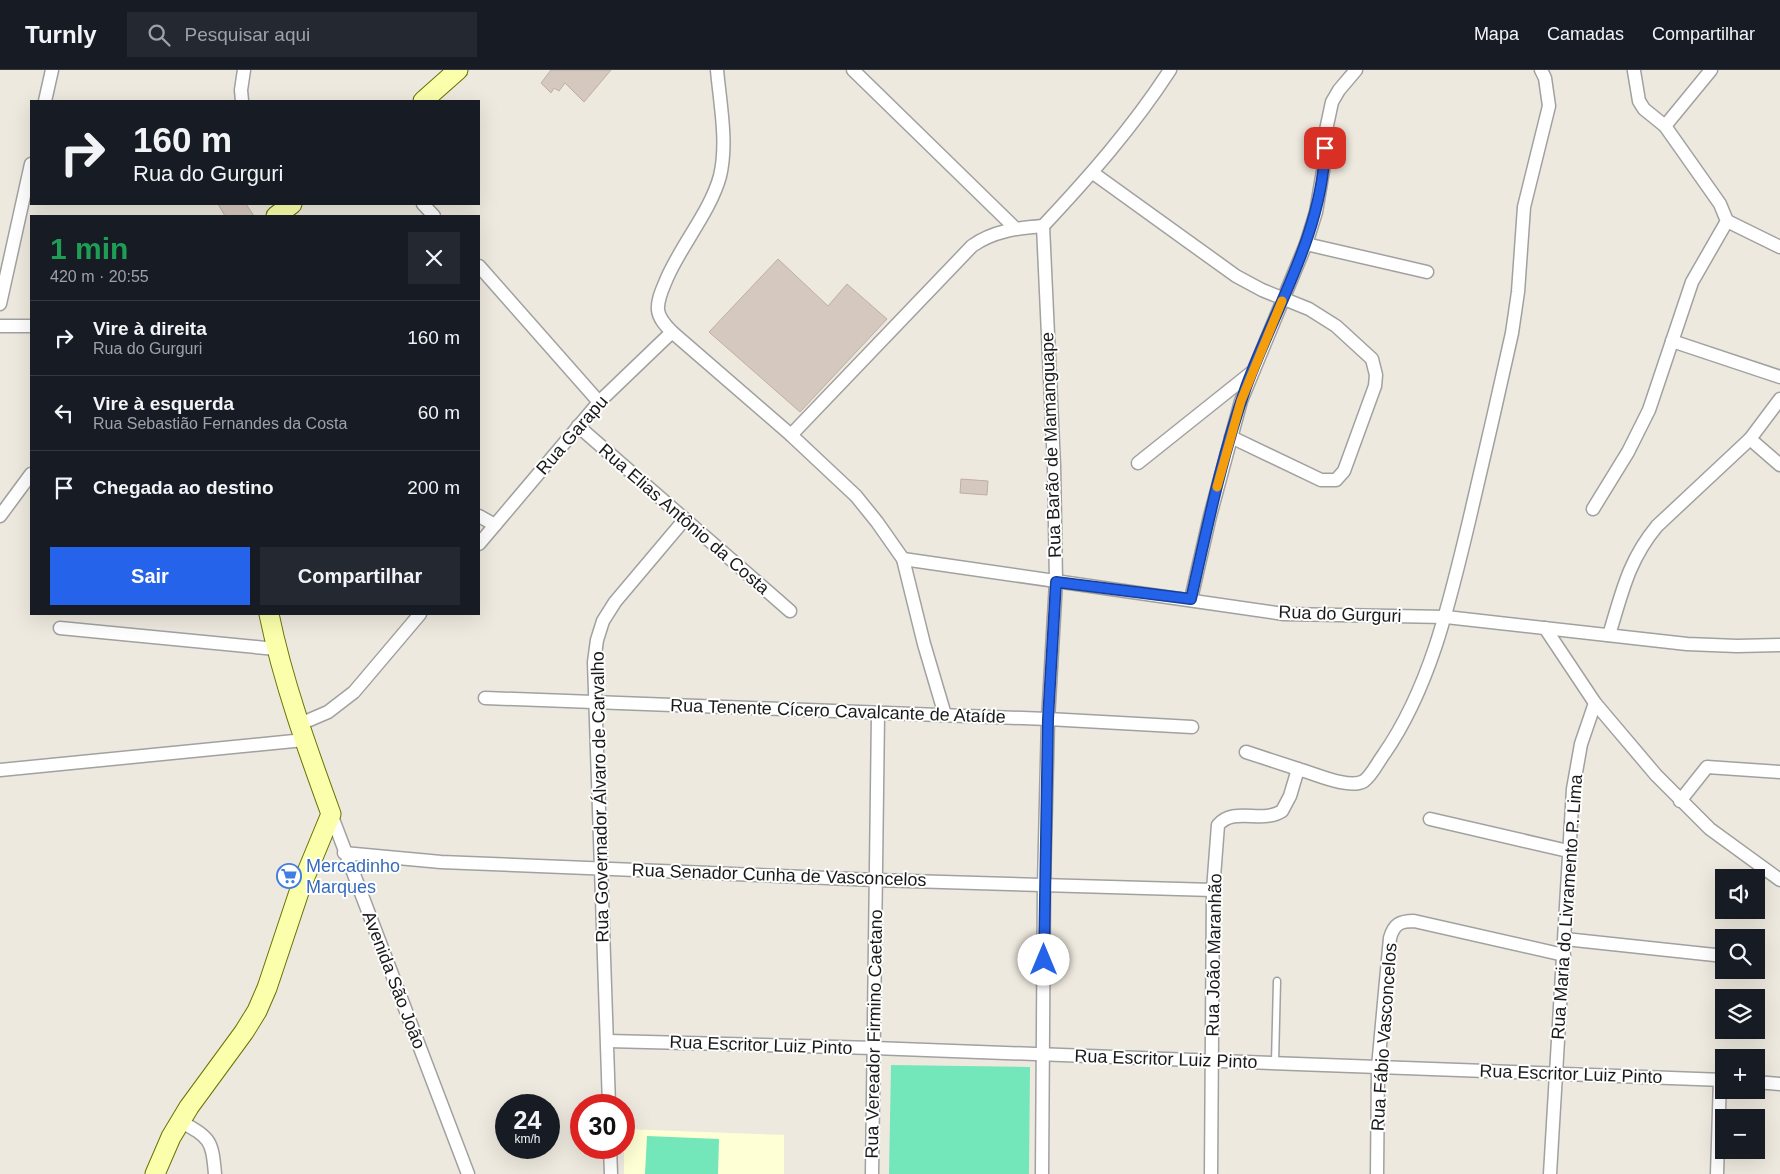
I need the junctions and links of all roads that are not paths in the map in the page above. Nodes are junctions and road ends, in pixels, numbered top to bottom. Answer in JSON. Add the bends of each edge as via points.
{"nodes":[{"id":1,"x":52,"y":70,"type":"edge"},
{"id":2,"x":244,"y":70,"type":"edge"},
{"id":3,"x":458,"y":70,"type":"edge"},
{"id":4,"x":717,"y":70,"type":"edge"},
{"id":5,"x":853,"y":70,"type":"edge"},
{"id":6,"x":1170,"y":70,"type":"edge"},
{"id":7,"x":1356,"y":70,"type":"edge"},
{"id":8,"x":1541,"y":70,"type":"edge"},
{"id":9,"x":1711,"y":70,"type":"edge"},
{"id":10,"x":1634,"y":71,"type":"dead end"},
{"id":11,"x":45,"y":100,"type":"edge"},
{"id":12,"x":242,"y":100,"type":"edge"},
{"id":13,"x":424,"y":100,"type":"edge"},
{"id":14,"x":1665,"y":126,"type":"junction"},
{"id":15,"x":30,"y":169,"type":"edge"},
{"id":16,"x":1093,"y":173,"type":"junction"},
{"id":17,"x":291,"y":205,"type":"edge"},
{"id":18,"x":424,"y":205,"type":"edge"},
{"id":19,"x":277,"y":215,"type":"edge"},
{"id":20,"x":433,"y":215,"type":"edge"},
{"id":21,"x":1727,"y":220,"type":"junction"},
{"id":22,"x":1043,"y":226,"type":"junction"},
{"id":23,"x":1015,"y":228,"type":"junction"},
{"id":24,"x":1306,"y":244,"type":"junction"},
{"id":25,"x":1780,"y":247,"type":"edge"},
{"id":26,"x":480,"y":267,"type":"edge"},
{"id":27,"x":1427,"y":272,"type":"dead end"},
{"id":28,"x":1283,"y":297,"type":"junction"},
{"id":29,"x":0,"y":304,"type":"edge"},
{"id":30,"x":0,"y":326,"type":"edge"},
{"id":31,"x":30,"y":326,"type":"edge"},
{"id":32,"x":672,"y":332,"type":"junction"},
{"id":33,"x":1672,"y":341,"type":"junction"},
{"id":34,"x":1252,"y":372,"type":"junction"},
{"id":35,"x":1780,"y":377,"type":"edge"},
{"id":36,"x":1780,"y":399,"type":"edge"},
{"id":37,"x":599,"y":402,"type":"junction"},
{"id":38,"x":578,"y":426,"type":"junction"},
{"id":39,"x":791,"y":435,"type":"junction"},
{"id":40,"x":1231,"y":437,"type":"junction"},
{"id":41,"x":1750,"y":439,"type":"junction"},
{"id":42,"x":1138,"y":463,"type":"dead end"},
{"id":43,"x":1780,"y":465,"type":"edge"},
{"id":44,"x":30,"y":475,"type":"edge"},
{"id":45,"x":1593,"y":509,"type":"dead end"},
{"id":46,"x":0,"y":516,"type":"edge"},
{"id":47,"x":480,"y":517,"type":"edge"},
{"id":48,"x":685,"y":519,"type":"junction"},
{"id":49,"x":495,"y":526,"type":"junction"},
{"id":50,"x":480,"y":543,"type":"edge"},
{"id":51,"x":903,"y":559,"type":"junction"},
{"id":52,"x":1056,"y":582,"type":"junction"},
{"id":53,"x":1191,"y":599,"type":"junction"},
{"id":54,"x":790,"y":611,"type":"dead end"},
{"id":55,"x":269,"y":615,"type":"edge"},
{"id":56,"x":419,"y":615,"type":"edge"},
{"id":57,"x":1446,"y":617,"type":"junction"},
{"id":58,"x":60,"y":628,"type":"dead end"},
{"id":59,"x":1545,"y":628,"type":"junction"},
{"id":60,"x":1609,"y":635,"type":"junction"},
{"id":61,"x":1780,"y":645,"type":"edge"},
{"id":62,"x":276,"y":649,"type":"junction"},
{"id":63,"x":484,"y":698,"type":"dead end"},
{"id":64,"x":596,"y":701,"type":"junction"},
{"id":65,"x":1595,"y":703,"type":"junction"},
{"id":66,"x":878,"y":714,"type":"junction"},
{"id":67,"x":945,"y":715,"type":"junction"},
{"id":68,"x":1048,"y":719,"type":"junction"},
{"id":69,"x":1192,"y":727,"type":"dead end"},
{"id":70,"x":302,"y":732,"type":"junction"},
{"id":71,"x":1246,"y":752,"type":"dead end"},
{"id":72,"x":1298,"y":769,"type":"junction"},
{"id":73,"x":0,"y":770,"type":"edge"},
{"id":74,"x":1780,"y":772,"type":"edge"},
{"id":75,"x":1680,"y":801,"type":"junction"},
{"id":76,"x":331,"y":814,"type":"junction"},
{"id":77,"x":1430,"y":819,"type":"dead end"},
{"id":78,"x":1568,"y":851,"type":"junction"},
{"id":79,"x":344,"y":853,"type":"junction"},
{"id":80,"x":600,"y":868,"type":"junction"},
{"id":81,"x":876,"y":880,"type":"junction"},
{"id":82,"x":1780,"y":880,"type":"edge"},
{"id":83,"x":1044,"y":884,"type":"junction"},
{"id":84,"x":1213,"y":890,"type":"junction"},
{"id":85,"x":1565,"y":939,"type":"junction"},
{"id":86,"x":1564,"y":955,"type":"junction"},
{"id":87,"x":1715,"y":955,"type":"edge"},
{"id":88,"x":1277,"y":981,"type":"dead end"},
{"id":89,"x":608,"y":1040,"type":"junction"},
{"id":90,"x":874,"y":1048,"type":"junction"},
{"id":91,"x":1043,"y":1055,"type":"junction"},
{"id":92,"x":1212,"y":1060,"type":"junction"},
{"id":93,"x":1274,"y":1063,"type":"junction"},
{"id":94,"x":1378,"y":1067,"type":"junction"},
{"id":95,"x":1556,"y":1074,"type":"junction"},
{"id":96,"x":1715,"y":1080,"type":"edge"},
{"id":97,"x":1765,"y":1083,"type":"edge"},
{"id":98,"x":1780,"y":1084,"type":"edge"},
{"id":99,"x":609,"y":1094,"type":"edge"},
{"id":100,"x":1721,"y":1099,"type":"edge"},
{"id":101,"x":180,"y":1121,"type":"junction"},
{"id":102,"x":610,"y":1159,"type":"edge"},
{"id":103,"x":155,"y":1174,"type":"edge"},
{"id":104,"x":215,"y":1174,"type":"edge"},
{"id":105,"x":468,"y":1174,"type":"edge"},
{"id":106,"x":611,"y":1174,"type":"edge"},
{"id":107,"x":872,"y":1174,"type":"edge"},
{"id":108,"x":1042,"y":1174,"type":"edge"},
{"id":109,"x":1210,"y":1174,"type":"edge"},
{"id":110,"x":1377,"y":1174,"type":"edge"},
{"id":111,"x":1550,"y":1174,"type":"edge"},
{"id":112,"x":1717,"y":1174,"type":"edge"}],
"edges":[{"from":1,"to":11,"type":"street"},
{"from":2,"to":12,"type":"street"},
{"from":3,"to":13,"type":"main road"},
{"from":4,"to":32,"type":"street","via":[[722,139],[720,176],[713,196],[661,291],[658,311]]},
{"from":5,"to":23,"type":"street"},
{"from":6,"to":16,"type":"street"},
{"from":7,"to":24,"type":"street","via":[[1332,102],[1322,189]]},
{"from":8,"to":57,"type":"street","via":[[1549,106],[1524,207],[1512,333]]},
{"from":9,"to":14,"type":"street"},
{"from":10,"to":14,"type":"street","via":[[1638,101]]},
{"from":14,"to":21,"type":"street","via":[[1720,204]]},
{"from":15,"to":29,"type":"street"},
{"from":16,"to":22,"type":"street"},
{"from":16,"to":28,"type":"street","via":[[1236,276]]},
{"from":17,"to":19,"type":"main road"},
{"from":18,"to":20,"type":"street"},
{"from":21,"to":25,"type":"street"},
{"from":21,"to":33,"type":"street","via":[[1692,282]]},
{"from":22,"to":23,"type":"street"},
{"from":22,"to":52,"type":"street","name":"Rua Barão de Mamanguape"},
{"from":23,"to":39,"type":"street","via":[[984,238],[960,257]]},
{"from":24,"to":27,"type":"street"},
{"from":24,"to":28,"type":"street"},
{"from":26,"to":37,"type":"street"},
{"from":28,"to":34,"type":"street"},
{"from":28,"to":40,"type":"street","via":[[1336,326],[1372,360],[1375,367],[1375,386],[1344,472],[1336,480],[1321,480]]},
{"from":30,"to":31,"type":"street"},
{"from":32,"to":37,"type":"street","name":"Rua Garapu"},
{"from":32,"to":39,"type":"street"},
{"from":33,"to":35,"type":"street"},
{"from":33,"to":45,"type":"street","via":[[1640,431]]},
{"from":34,"to":40,"type":"street"},
{"from":34,"to":42,"type":"street"},
{"from":36,"to":41,"type":"street"},
{"from":37,"to":38,"type":"street","name":"Rua Garapu"},
{"from":38,"to":48,"type":"street","name":"Rua Elias Antônio da Costa"},
{"from":38,"to":49,"type":"street","name":"Rua Garapu"},
{"from":39,"to":51,"type":"street","via":[[856,496]]},
{"from":40,"to":53,"type":"street"},
{"from":41,"to":43,"type":"street"},
{"from":41,"to":60,"type":"street","via":[[1645,540],[1629,570]]},
{"from":44,"to":46,"type":"street"},
{"from":47,"to":49,"type":"street"},
{"from":48,"to":54,"type":"street","name":"Rua Elias Antônio da Costa"},
{"from":48,"to":64,"type":"street","name":"Rua Governador Álvaro de Carvalho","via":[[615,602],[604,621],[594,662]]},
{"from":49,"to":50,"type":"street","name":"Rua Garapu"},
{"from":51,"to":52,"type":"street","name":"Rua do Gurguri"},
{"from":51,"to":67,"type":"street"},
{"from":52,"to":53,"type":"street","name":"Rua do Gurguri"},
{"from":52,"to":68,"type":"street","name":"Rua Barão de Mamanguape"},
{"from":53,"to":57,"type":"street","name":"Rua do Gurguri","via":[[1312,616]]},
{"from":55,"to":62,"type":"main road","name":"Avenida São João"},
{"from":56,"to":70,"type":"street","via":[[354,692]]},
{"from":57,"to":59,"type":"street","name":"Rua do Gurguri"},
{"from":57,"to":72,"type":"street","via":[[1411,707],[1369,776],[1354,784]]},
{"from":58,"to":62,"type":"street"},
{"from":59,"to":60,"type":"street","name":"Rua do Gurguri"},
{"from":59,"to":65,"type":"street"},
{"from":60,"to":61,"type":"street","name":"Rua do Gurguri","via":[[1687,644]]},
{"from":62,"to":70,"type":"main road","name":"Avenida São João"},
{"from":63,"to":64,"type":"street","name":"Rua Tenente Cícero Cavalcante de Ataíde"},
{"from":64,"to":66,"type":"street","name":"Rua Tenente Cícero Cavalcante de Ataíde"},
{"from":64,"to":80,"type":"street","name":"Rua Governador Álvaro de Carvalho"},
{"from":65,"to":75,"type":"street"},
{"from":65,"to":78,"type":"street","name":"Rua Maria do Livramento P. Lima","via":[[1577,763]]},
{"from":66,"to":67,"type":"street","name":"Rua Tenente Cícero Cavalcante de Ataíde"},
{"from":66,"to":81,"type":"street","name":"Rua Vereador Firmino Caetano"},
{"from":67,"to":68,"type":"street","name":"Rua Tenente Cícero Cavalcante de Ataíde"},
{"from":68,"to":69,"type":"street","name":"Rua Tenente Cícero Cavalcante de Ataíde"},
{"from":68,"to":83,"type":"street","name":"Rua Barão de Mamanguape"},
{"from":70,"to":73,"type":"street"},
{"from":70,"to":76,"type":"main road","name":"Avenida São João"},
{"from":71,"to":72,"type":"street"},
{"from":72,"to":84,"type":"street","name":"Rua João Maranhão","via":[[1282,811],[1268,817],[1232,816],[1218,825]]},
{"from":74,"to":75,"type":"street","via":[[1707,768]]},
{"from":75,"to":82,"type":"street","via":[[1710,829]]},
{"from":76,"to":79,"type":"street","name":"Avenida São João"},
{"from":76,"to":101,"type":"main road","via":[[300,889],[257,1012]]},
{"from":77,"to":78,"type":"street"},
{"from":78,"to":85,"type":"street","name":"Rua Maria do Livramento P. Lima"},
{"from":79,"to":80,"type":"street","name":"Rua Senador Cunha de Vasconcelos","via":[[441,862]]},
{"from":79,"to":105,"type":"street","name":"Avenida São João"},
{"from":80,"to":81,"type":"street","name":"Rua Senador Cunha de Vasconcelos"},
{"from":80,"to":89,"type":"street","name":"Rua Governador Álvaro de Carvalho"},
{"from":81,"to":83,"type":"street","name":"Rua Senador Cunha de Vasconcelos"},
{"from":81,"to":90,"type":"street","name":"Rua Vereador Firmino Caetano"},
{"from":83,"to":84,"type":"street","name":"Rua Senador Cunha de Vasconcelos"},
{"from":83,"to":91,"type":"street","name":"Rua Barão de Mamanguape"},
{"from":84,"to":92,"type":"street","name":"Rua João Maranhão"},
{"from":85,"to":86,"type":"street","name":"Rua Maria do Livramento P. Lima"},
{"from":85,"to":87,"type":"street"},
{"from":86,"to":94,"type":"street","name":"Rua Fábio Vasconcelos","via":[[1414,921],[1397,924],[1390,938]]},
{"from":86,"to":95,"type":"street","name":"Rua Maria do Livramento P. Lima"},
{"from":88,"to":93,"type":"lane"},
{"from":89,"to":90,"type":"street","name":"Rua Escritor Luiz Pinto"},
{"from":89,"to":99,"type":"street","name":"Rua Governador Álvaro de Carvalho"},
{"from":90,"to":91,"type":"street","name":"Rua Escritor Luiz Pinto"},
{"from":90,"to":107,"type":"street","name":"Rua Vereador Firmino Caetano"},
{"from":91,"to":92,"type":"street","name":"Rua Escritor Luiz Pinto"},
{"from":91,"to":108,"type":"street","name":"Rua Barão de Mamanguape"},
{"from":92,"to":93,"type":"street","name":"Rua Escritor Luiz Pinto"},
{"from":92,"to":109,"type":"street","name":"Rua João Maranhão"},
{"from":93,"to":94,"type":"street","name":"Rua Escritor Luiz Pinto"},
{"from":94,"to":95,"type":"street","name":"Rua Escritor Luiz Pinto"},
{"from":94,"to":110,"type":"street","name":"Rua Fábio Vasconcelos"},
{"from":95,"to":96,"type":"street","name":"Rua Escritor Luiz Pinto"},
{"from":95,"to":111,"type":"street","name":"Rua Maria do Livramento P. Lima"},
{"from":97,"to":98,"type":"street"},
{"from":100,"to":112,"type":"street"},
{"from":101,"to":103,"type":"main road"},
{"from":101,"to":104,"type":"street","via":[[199,1132],[210,1144]]},
{"from":102,"to":106,"type":"street"}]}
